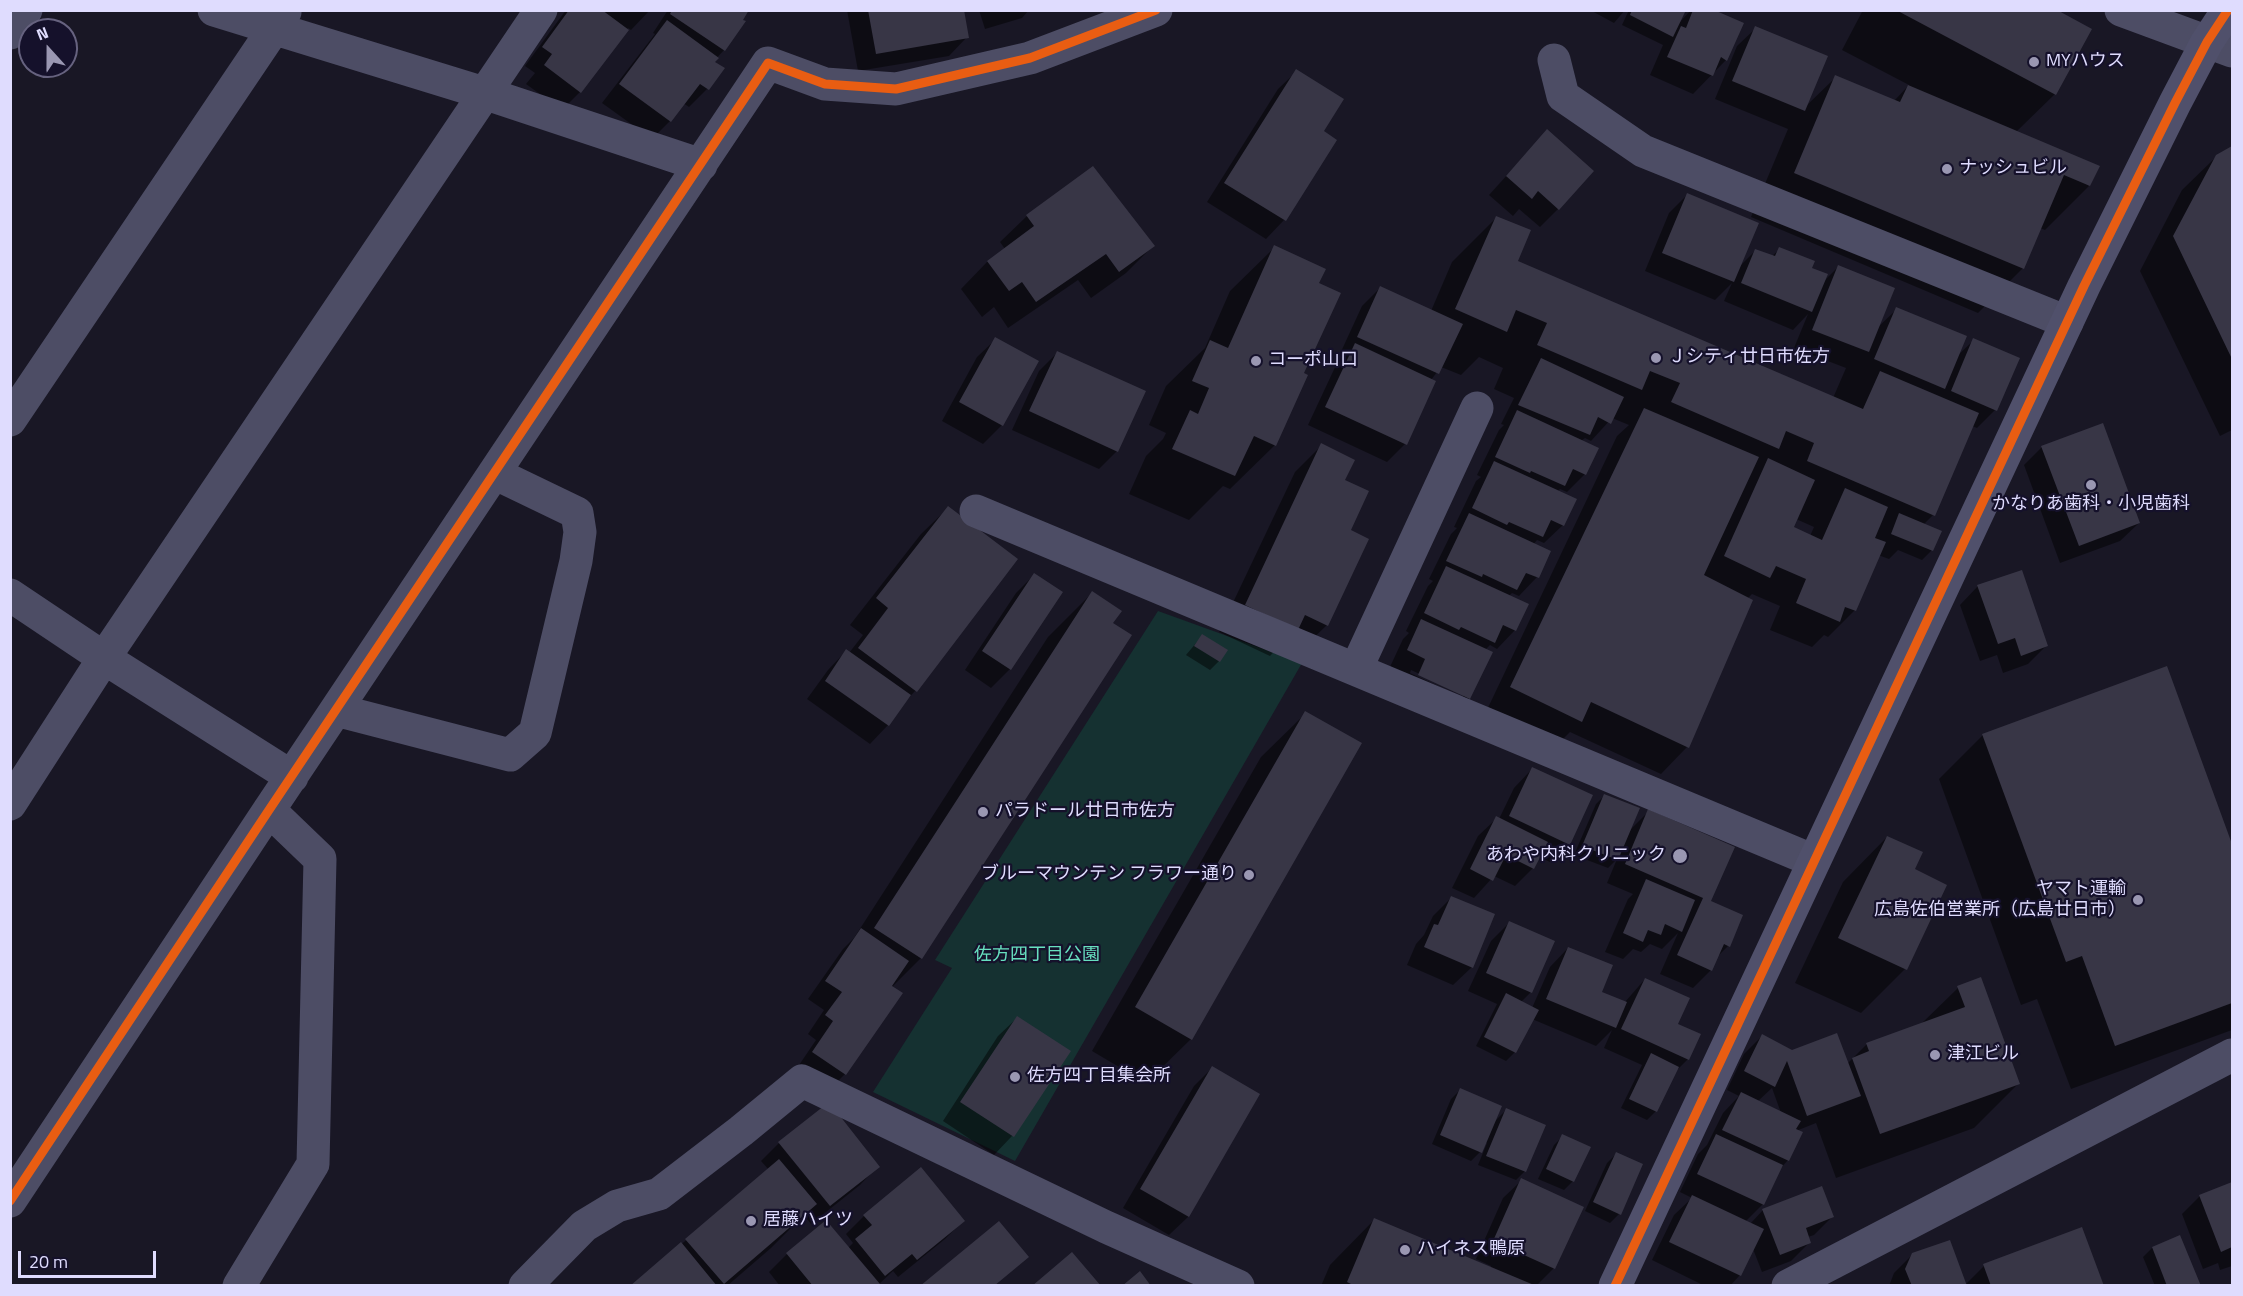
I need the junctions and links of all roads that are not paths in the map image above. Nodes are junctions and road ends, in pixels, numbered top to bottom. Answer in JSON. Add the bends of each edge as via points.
{"nodes":[{"id":1,"x":26,"y":10,"type":"edge"},
{"id":2,"x":214,"y":10,"type":"edge"},
{"id":3,"x":541,"y":10,"type":"edge"},
{"id":4,"x":1156,"y":10,"type":"edge"},
{"id":5,"x":2121,"y":10,"type":"edge"},
{"id":6,"x":2228,"y":10,"type":"edge"},
{"id":7,"x":280,"y":20,"type":"edge"},
{"id":8,"x":10,"y":33,"type":"edge"},
{"id":9,"x":2216,"y":44,"type":"edge"},
{"id":10,"x":1554,"y":60,"type":"dead end"},
{"id":11,"x":484,"y":93,"type":"junction"},
{"id":12,"x":701,"y":165,"type":"junction"},
{"id":13,"x":2067,"y":322,"type":"junction"},
{"id":14,"x":1477,"y":408,"type":"dead end"},
{"id":15,"x":10,"y":420,"type":"edge"},
{"id":16,"x":494,"y":473,"type":"junction"},
{"id":17,"x":976,"y":511,"type":"dead end"},
{"id":18,"x":10,"y":594,"type":"edge"},
{"id":19,"x":104,"y":658,"type":"junction"},
{"id":20,"x":1356,"y":669,"type":"junction"},
{"id":21,"x":336,"y":710,"type":"junction"},
{"id":22,"x":292,"y":777,"type":"junction"},
{"id":23,"x":10,"y":804,"type":"edge"},
{"id":24,"x":269,"y":810,"type":"junction"},
{"id":25,"x":1814,"y":861,"type":"junction"},
{"id":26,"x":2232,"y":1055,"type":"edge"},
{"id":27,"x":10,"y":1202,"type":"edge"},
{"id":28,"x":239,"y":1286,"type":"edge"},
{"id":29,"x":525,"y":1286,"type":"edge"},
{"id":30,"x":1238,"y":1286,"type":"edge"},
{"id":31,"x":1615,"y":1286,"type":"edge"},
{"id":32,"x":1788,"y":1286,"type":"edge"}],
"edges":[{"from":1,"to":8,"type":"street"},
{"from":2,"to":7,"type":"street"},
{"from":3,"to":11,"type":"street"},
{"from":4,"to":12,"type":"street","via":[[1030,58],[896,89],[825,84],[768,63]]},
{"from":5,"to":9,"type":"street"},
{"from":6,"to":9,"type":"street"},
{"from":7,"to":11,"type":"street"},
{"from":7,"to":15,"type":"street"},
{"from":9,"to":13,"type":"street"},
{"from":10,"to":13,"type":"street","via":[[1563,96],[1643,151]]},
{"from":11,"to":12,"type":"street"},
{"from":11,"to":19,"type":"street"},
{"from":12,"to":16,"type":"street"},
{"from":13,"to":25,"type":"street"},
{"from":14,"to":20,"type":"street"},
{"from":16,"to":21,"type":"street"},
{"from":16,"to":21,"type":"street","via":[[577,513],[580,532],[535,733],[510,755]]},
{"from":17,"to":20,"type":"street"},
{"from":18,"to":19,"type":"street"},
{"from":19,"to":22,"type":"street"},
{"from":19,"to":23,"type":"street"},
{"from":20,"to":25,"type":"street"},
{"from":21,"to":22,"type":"street"},
{"from":22,"to":24,"type":"street"},
{"from":24,"to":27,"type":"street"},
{"from":24,"to":28,"type":"street","via":[[320,859],[312,1164]]},
{"from":25,"to":31,"type":"street"},
{"from":26,"to":32,"type":"street"},
{"from":29,"to":30,"type":"street","via":[[584,1226],[617,1206],[659,1194],[802,1081]]}]}
